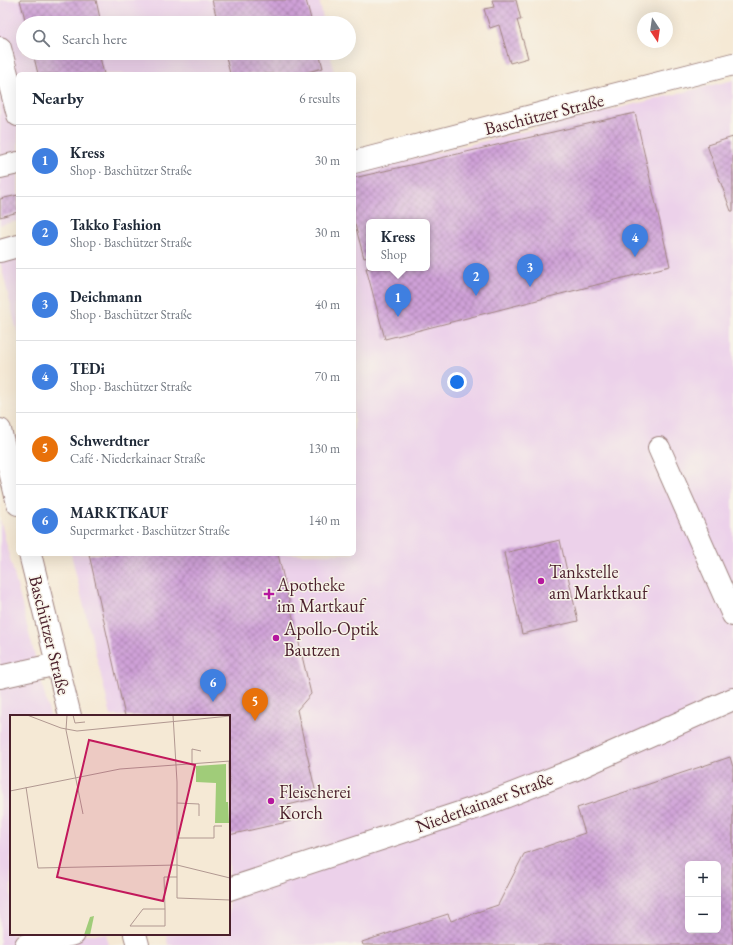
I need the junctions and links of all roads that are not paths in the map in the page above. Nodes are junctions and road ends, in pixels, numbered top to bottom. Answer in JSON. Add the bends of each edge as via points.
{"nodes":[{"id":1,"x":0,"y":48,"type":"edge"},
{"id":2,"x":733,"y":64,"type":"edge"},
{"id":3,"x":16,"y":108,"type":"edge"},
{"id":4,"x":356,"y":161,"type":"edge"},
{"id":5,"x":16,"y":164,"type":"edge"},
{"id":6,"x":0,"y":168,"type":"edge"},
{"id":7,"x":16,"y":247,"type":"edge"},
{"id":8,"x":0,"y":251,"type":"edge"},
{"id":9,"x":0,"y":434,"type":"edge"},
{"id":10,"x":659,"y":448,"type":"dead end"},
{"id":11,"x":16,"y":496,"type":"edge"},
{"id":12,"x":30,"y":556,"type":"edge"},
{"id":13,"x":733,"y":615,"type":"edge"},
{"id":14,"x":57,"y":664,"type":"junction"},
{"id":15,"x":0,"y":676,"type":"edge"},
{"id":16,"x":733,"y":700,"type":"edge"},
{"id":17,"x":70,"y":715,"type":"edge"},
{"id":18,"x":230,"y":889,"type":"edge"},
{"id":19,"x":70,"y":935,"type":"edge"},
{"id":20,"x":135,"y":935,"type":"edge"},
{"id":21,"x":26,"y":945,"type":"edge"},
{"id":22,"x":138,"y":945,"type":"edge"}],
"edges":[{"from":1,"to":3,"type":"street"},
{"from":2,"to":4,"type":"street","name":"Baschützer Straße"},
{"from":5,"to":6,"type":"street"},
{"from":7,"to":8,"type":"street"},
{"from":9,"to":11,"type":"street"},
{"from":10,"to":13,"type":"street"},
{"from":12,"to":14,"type":"street","name":"Baschützer Straße"},
{"from":14,"to":15,"type":"street"},
{"from":14,"to":17,"type":"street","name":"Baschützer Straße"},
{"from":16,"to":18,"type":"street","name":"Niederkainaer Straße","via":[[576,769],[484,805]]},
{"from":19,"to":21,"type":"street"},
{"from":20,"to":22,"type":"street"}]}
